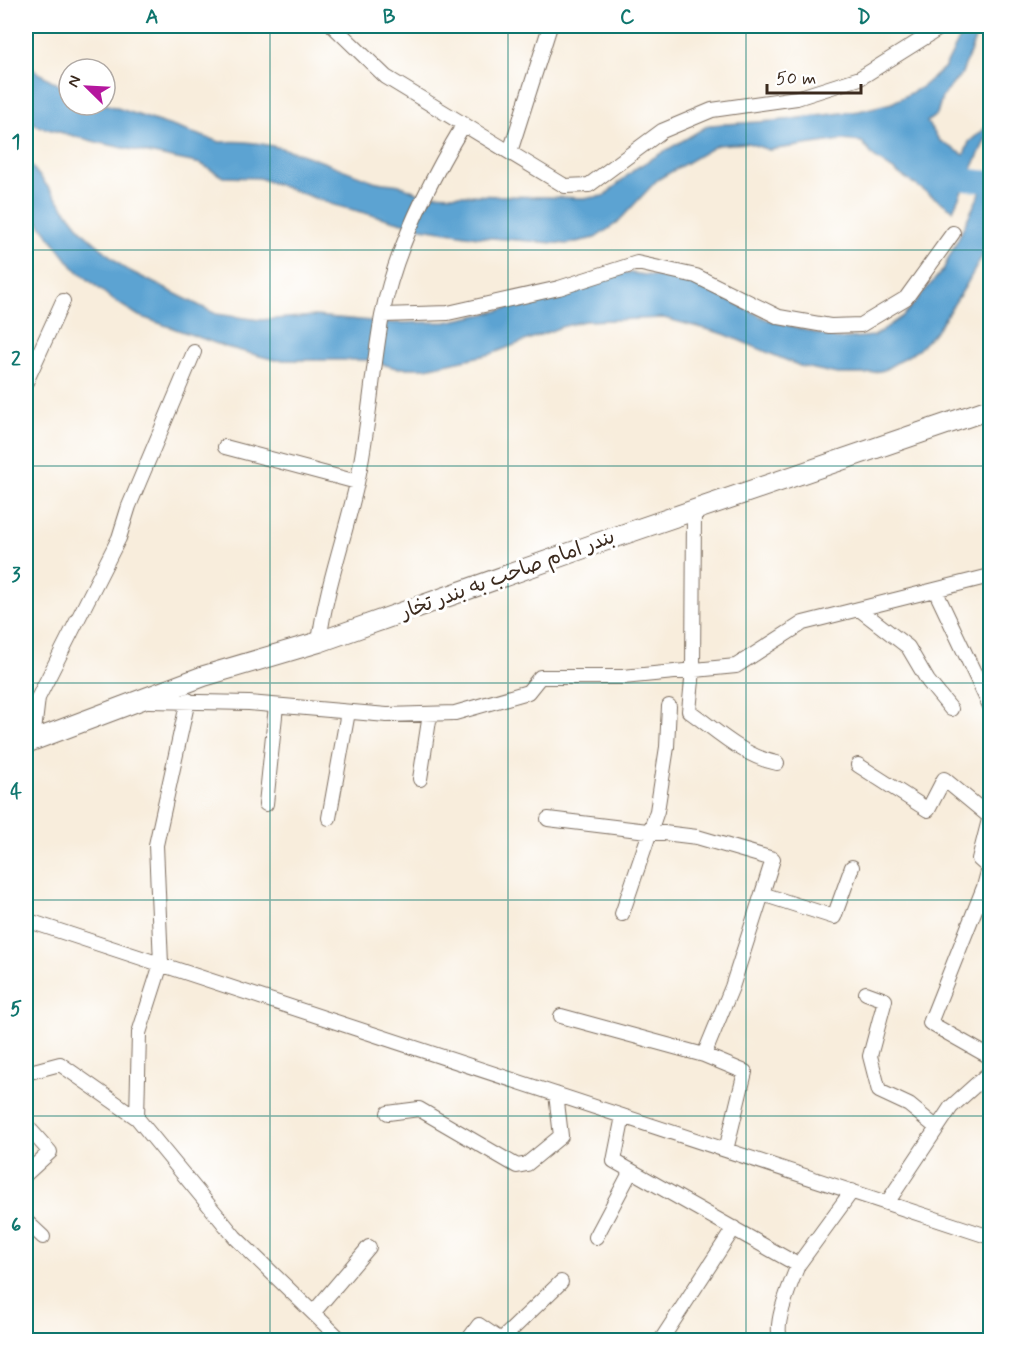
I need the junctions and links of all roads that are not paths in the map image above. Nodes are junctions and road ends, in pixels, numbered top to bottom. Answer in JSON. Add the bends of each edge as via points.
{"nodes":[{"id":1,"x":333,"y":26,"type":"edge"},
{"id":2,"x":550,"y":26,"type":"edge"},
{"id":3,"x":943,"y":26,"type":"edge"},
{"id":4,"x":464,"y":124,"type":"junction"},
{"id":5,"x":510,"y":152,"type":"junction"},
{"id":6,"x":953,"y":233,"type":"dead end"},
{"id":7,"x":63,"y":302,"type":"dead end"},
{"id":8,"x":383,"y":315,"type":"junction"},
{"id":9,"x":194,"y":351,"type":"dead end"},
{"id":10,"x":26,"y":382,"type":"edge"},
{"id":11,"x":990,"y":409,"type":"edge"},
{"id":12,"x":225,"y":447,"type":"dead end"},
{"id":13,"x":357,"y":482,"type":"junction"},
{"id":14,"x":694,"y":510,"type":"junction"},
{"id":15,"x":990,"y":576,"type":"edge"},
{"id":16,"x":935,"y":590,"type":"junction"},
{"id":17,"x":859,"y":609,"type":"junction"},
{"id":18,"x":319,"y":642,"type":"junction"},
{"id":19,"x":693,"y":670,"type":"junction"},
{"id":20,"x":32,"y":695,"type":"edge"},
{"id":21,"x":188,"y":700,"type":"junction"},
{"id":22,"x":144,"y":701,"type":"junction"},
{"id":23,"x":276,"y":706,"type":"junction"},
{"id":24,"x":669,"y":706,"type":"dead end"},
{"id":25,"x":990,"y":706,"type":"edge"},
{"id":26,"x":951,"y":709,"type":"dead end"},
{"id":27,"x":348,"y":712,"type":"junction"},
{"id":28,"x":430,"y":714,"type":"junction"},
{"id":29,"x":29,"y":742,"type":"edge"},
{"id":30,"x":777,"y":764,"type":"dead end"},
{"id":31,"x":858,"y":765,"type":"dead end"},
{"id":32,"x":420,"y":779,"type":"dead end"},
{"id":33,"x":266,"y":804,"type":"dead end"},
{"id":34,"x":990,"y":816,"type":"edge"},
{"id":35,"x":329,"y":818,"type":"dead end"},
{"id":36,"x":548,"y":819,"type":"dead end"},
{"id":37,"x":651,"y":832,"type":"junction"},
{"id":38,"x":852,"y":867,"type":"dead end"},
{"id":39,"x":762,"y":894,"type":"junction"},
{"id":40,"x":622,"y":914,"type":"dead end"},
{"id":41,"x":26,"y":920,"type":"edge"},
{"id":42,"x":161,"y":964,"type":"junction"},
{"id":43,"x":866,"y":993,"type":"dead end"},
{"id":44,"x":561,"y":1016,"type":"dead end"},
{"id":45,"x":704,"y":1055,"type":"junction"},
{"id":46,"x":990,"y":1058,"type":"edge"},
{"id":47,"x":990,"y":1072,"type":"edge"},
{"id":48,"x":26,"y":1073,"type":"edge"},
{"id":49,"x":556,"y":1094,"type":"junction"},
{"id":50,"x":388,"y":1113,"type":"dead end"},
{"id":51,"x":623,"y":1116,"type":"junction"},
{"id":52,"x":137,"y":1118,"type":"junction"},
{"id":53,"x":26,"y":1125,"type":"edge"},
{"id":54,"x":938,"y":1128,"type":"junction"},
{"id":55,"x":726,"y":1150,"type":"junction"},
{"id":56,"x":631,"y":1171,"type":"junction"},
{"id":57,"x":26,"y":1174,"type":"edge"},
{"id":58,"x":852,"y":1191,"type":"junction"},
{"id":59,"x":887,"y":1203,"type":"junction"},
{"id":60,"x":26,"y":1221,"type":"edge"},
{"id":61,"x":734,"y":1228,"type":"junction"},
{"id":62,"x":43,"y":1237,"type":"dead end"},
{"id":63,"x":596,"y":1237,"type":"dead end"},
{"id":64,"x":990,"y":1237,"type":"edge"},
{"id":65,"x":369,"y":1247,"type":"dead end"},
{"id":66,"x":798,"y":1265,"type":"junction"},
{"id":67,"x":561,"y":1282,"type":"dead end"},
{"id":68,"x":313,"y":1313,"type":"junction"},
{"id":69,"x":341,"y":1341,"type":"edge"},
{"id":70,"x":468,"y":1341,"type":"edge"},
{"id":71,"x":661,"y":1341,"type":"edge"},
{"id":72,"x":780,"y":1341,"type":"edge"}],
"edges":[{"from":1,"to":4,"type":"street","via":[[386,77]]},
{"from":2,"to":5,"type":"street"},
{"from":3,"to":5,"type":"street","via":[[860,78],[797,98],[712,110],[662,130],[589,185],[565,186]]},
{"from":4,"to":5,"type":"street"},
{"from":4,"to":8,"type":"street","via":[[411,229]]},
{"from":6,"to":8,"type":"street","via":[[906,298],[861,325],[830,326],[779,317],[696,276],[637,263],[559,288],[448,313]]},
{"from":7,"to":10,"type":"street"},
{"from":8,"to":13,"type":"street"},
{"from":9,"to":20,"type":"street","via":[[119,538]]},
{"from":11,"to":14,"type":"main road","name":"بندر امام صاحب به بندر تخار"},
{"from":12,"to":13,"type":"street"},
{"from":13,"to":18,"type":"street","via":[[325,599]]},
{"from":14,"to":18,"type":"main road","name":"بندر امام صاحب به بندر تخار"},
{"from":14,"to":19,"type":"street"},
{"from":15,"to":16,"type":"street"},
{"from":16,"to":17,"type":"street"},
{"from":16,"to":25,"type":"street"},
{"from":17,"to":19,"type":"street","via":[[803,623],[736,666]]},
{"from":17,"to":26,"type":"street","via":[[908,647]]},
{"from":18,"to":22,"type":"main road","name":"بندر امام صاحب به بندر تخار","via":[[204,676]]},
{"from":19,"to":28,"type":"street","via":[[540,677],[528,692],[455,713]]},
{"from":19,"to":30,"type":"street","via":[[688,711],[741,749]]},
{"from":20,"to":29,"type":"street"},
{"from":21,"to":22,"type":"street"},
{"from":21,"to":23,"type":"street"},
{"from":21,"to":42,"type":"street","via":[[156,844]]},
{"from":22,"to":29,"type":"main road","name":"بندر امام صاحب به بندر تخار"},
{"from":23,"to":27,"type":"street"},
{"from":23,"to":33,"type":"street"},
{"from":24,"to":37,"type":"street","via":[[667,747]]},
{"from":27,"to":28,"type":"street"},
{"from":27,"to":35,"type":"street"},
{"from":28,"to":32,"type":"street"},
{"from":31,"to":34,"type":"street","via":[[928,810],[944,779]]},
{"from":34,"to":46,"type":"street","via":[[979,859],[989,868],[984,887],[930,1023]]},
{"from":36,"to":37,"type":"street"},
{"from":37,"to":39,"type":"street","via":[[697,837],[773,859]]},
{"from":37,"to":40,"type":"street"},
{"from":38,"to":39,"type":"street","via":[[834,917]]},
{"from":39,"to":45,"type":"street","via":[[732,987]]},
{"from":41,"to":42,"type":"street"},
{"from":42,"to":49,"type":"street"},
{"from":42,"to":52,"type":"street","via":[[139,1033]]},
{"from":43,"to":54,"type":"street","via":[[885,1000],[870,1056],[879,1091],[909,1105]]},
{"from":44,"to":45,"type":"street"},
{"from":45,"to":55,"type":"street","via":[[745,1072]]},
{"from":47,"to":54,"type":"street","via":[[951,1107]]},
{"from":48,"to":52,"type":"street","via":[[60,1064]]},
{"from":49,"to":50,"type":"street","via":[[561,1136],[527,1164],[517,1166],[419,1109]]},
{"from":49,"to":51,"type":"street"},
{"from":51,"to":55,"type":"street"},
{"from":51,"to":56,"type":"street","via":[[614,1161]]},
{"from":52,"to":68,"type":"street","via":[[235,1237]]},
{"from":53,"to":57,"type":"street","via":[[50,1152]]},
{"from":54,"to":59,"type":"street"},
{"from":55,"to":58,"type":"street"},
{"from":56,"to":61,"type":"street"},
{"from":56,"to":63,"type":"street"},
{"from":58,"to":59,"type":"street"},
{"from":58,"to":66,"type":"street"},
{"from":59,"to":64,"type":"street"},
{"from":60,"to":62,"type":"street"},
{"from":61,"to":66,"type":"street"},
{"from":61,"to":71,"type":"street"},
{"from":65,"to":68,"type":"street"},
{"from":66,"to":72,"type":"street","via":[[785,1298]]},
{"from":67,"to":70,"type":"street","via":[[501,1340],[478,1325]]},
{"from":68,"to":69,"type":"street"}]}
